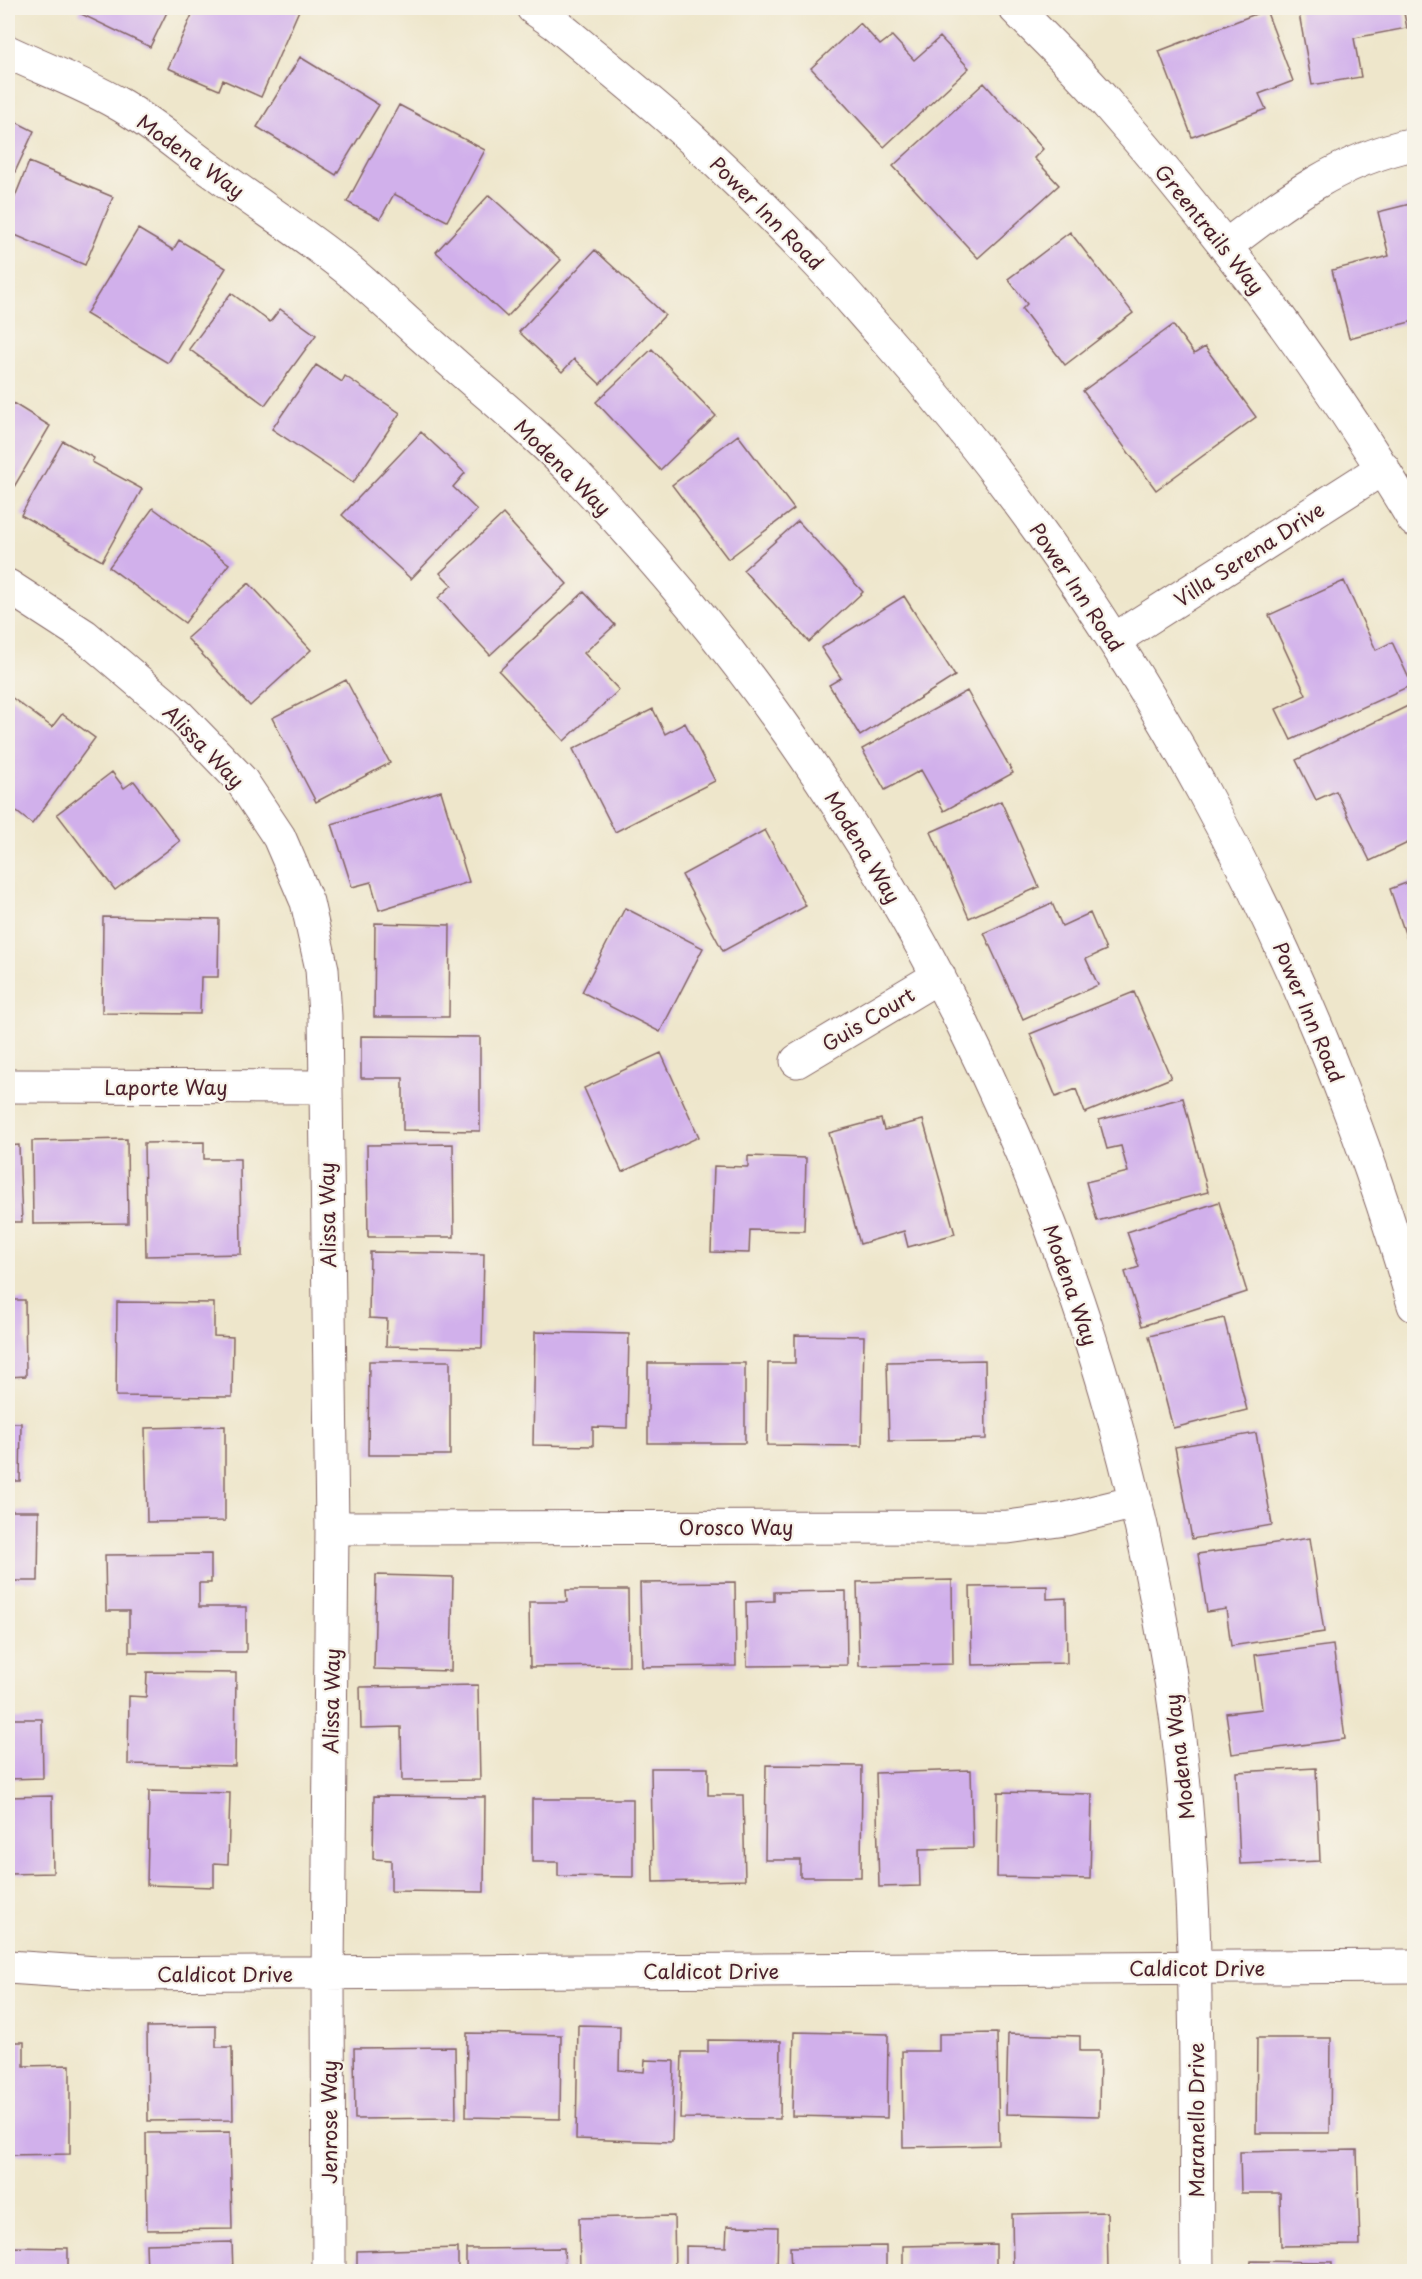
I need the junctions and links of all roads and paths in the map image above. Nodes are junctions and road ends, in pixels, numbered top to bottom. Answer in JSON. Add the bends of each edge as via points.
{"nodes":[{"id":1,"x":533,"y":8,"type":"edge"},
{"id":2,"x":1015,"y":8,"type":"edge"},
{"id":3,"x":8,"y":52,"type":"edge"},
{"id":4,"x":1414,"y":144,"type":"edge"},
{"id":5,"x":1226,"y":246,"type":"junction"},
{"id":6,"x":1383,"y":468,"type":"junction"},
{"id":7,"x":1414,"y":520,"type":"edge"},
{"id":8,"x":8,"y":586,"type":"edge"},
{"id":9,"x":1114,"y":640,"type":"junction"},
{"id":10,"x":939,"y":976,"type":"junction"},
{"id":11,"x":797,"y":1061,"type":"dead end"},
{"id":12,"x":8,"y":1086,"type":"edge"},
{"id":13,"x":325,"y":1087,"type":"junction"},
{"id":14,"x":1414,"y":1305,"type":"edge"},
{"id":15,"x":1136,"y":1502,"type":"junction"},
{"id":16,"x":332,"y":1528,"type":"junction"},
{"id":17,"x":1414,"y":1966,"type":"edge"},
{"id":18,"x":8,"y":1967,"type":"edge"},
{"id":19,"x":1195,"y":1968,"type":"junction"},
{"id":20,"x":328,"y":1973,"type":"junction"},
{"id":21,"x":329,"y":2271,"type":"edge"},
{"id":22,"x":1197,"y":2271,"type":"edge"}],
"edges":[{"from":1,"to":9,"type":"street","name":"Power Inn Road","via":[[692,139],[820,265],[939,399],[1005,483]]},
{"from":2,"to":5,"type":"street","name":"Greentrails Way","via":[[1108,105]]},
{"from":3,"to":10,"type":"street","name":"Modena Way","via":[[119,104],[345,267],[571,470],[676,586],[742,667],[833,795]]},
{"from":4,"to":5,"type":"street","via":[[1346,166],[1287,199]]},
{"from":5,"to":6,"type":"street","name":"Greentrails Way","via":[[1292,333]]},
{"from":6,"to":7,"type":"street","name":"Greentrails Way"},
{"from":6,"to":9,"type":"street","name":"Villa Serena Drive"},
{"from":8,"to":13,"type":"street","name":"Alissa Way","via":[[85,636],[179,717],[240,780],[279,837],[307,902],[322,969]]},
{"from":9,"to":14,"type":"street","name":"Power Inn Road","via":[[1204,791],[1283,948],[1351,1110],[1390,1220]]},
{"from":10,"to":11,"type":"street","name":"Guis Court"},
{"from":10,"to":15,"type":"street","name":"Modena Way","via":[[1030,1170],[1074,1286]]},
{"from":12,"to":13,"type":"street","name":"Laporte Way"},
{"from":13,"to":16,"type":"street","name":"Alissa Way"},
{"from":15,"to":16,"type":"street","name":"Orosco Way","via":[[1066,1519],[1008,1527]]},
{"from":15,"to":19,"type":"street","name":"Modena Way","via":[[1167,1659],[1184,1786]]},
{"from":16,"to":20,"type":"street","name":"Alissa Way"},
{"from":17,"to":19,"type":"street","name":"Caldicot Drive"},
{"from":18,"to":20,"type":"street","name":"Caldicot Drive","via":[[112,1974]]},
{"from":19,"to":20,"type":"street","name":"Caldicot Drive"},
{"from":19,"to":22,"type":"street","name":"Maranello Drive"},
{"from":20,"to":21,"type":"street","name":"Jenrose Way"}]}
